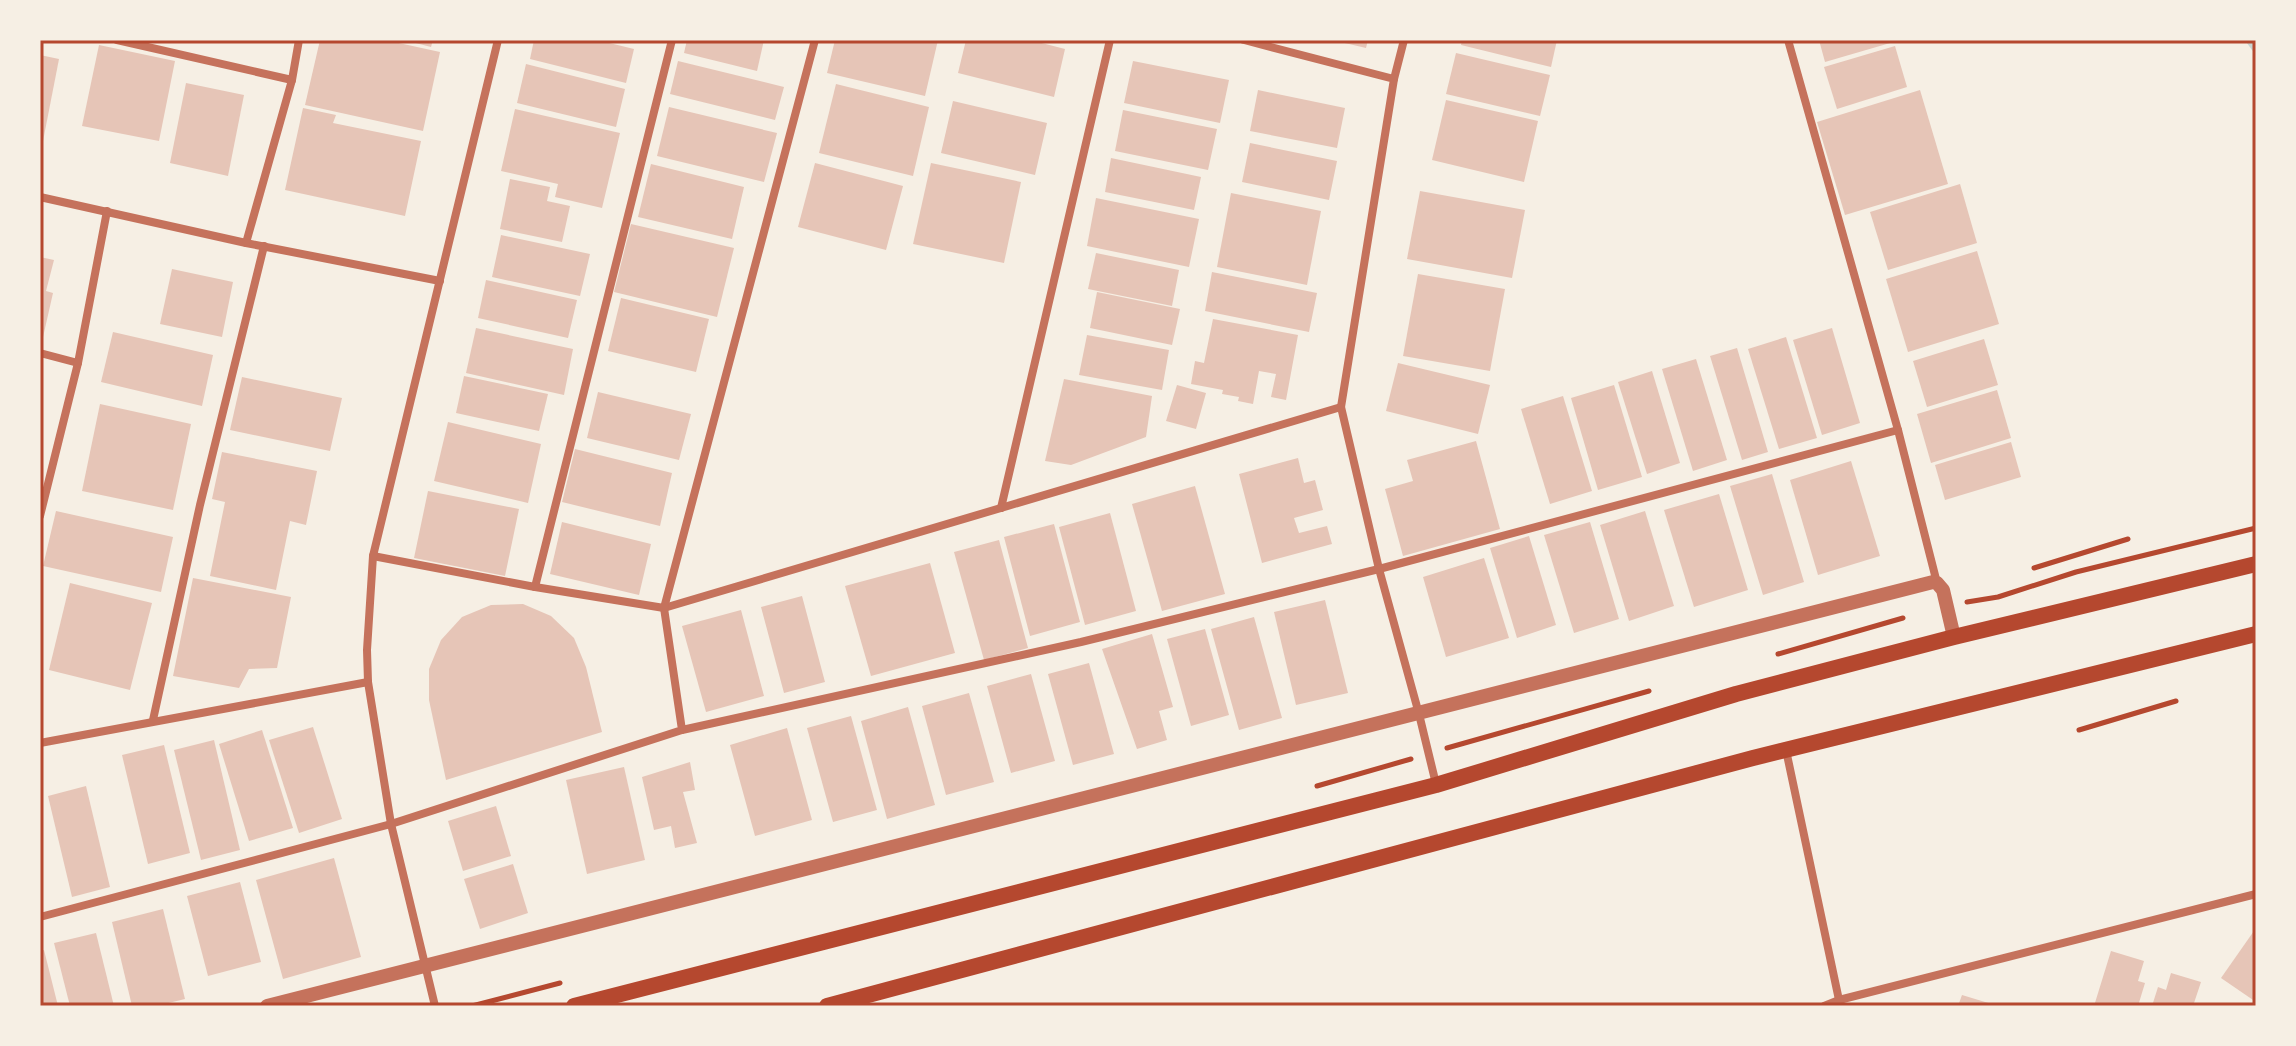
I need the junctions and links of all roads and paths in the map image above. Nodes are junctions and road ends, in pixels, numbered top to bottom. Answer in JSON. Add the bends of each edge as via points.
{"nodes":[{"id":1,"x":117,"y":40,"type":"edge"},
{"id":2,"x":299,"y":40,"type":"edge"},
{"id":3,"x":498,"y":40,"type":"edge"},
{"id":4,"x":672,"y":40,"type":"edge"},
{"id":5,"x":815,"y":40,"type":"edge"},
{"id":6,"x":1110,"y":40,"type":"edge"},
{"id":7,"x":1244,"y":40,"type":"edge"},
{"id":8,"x":1404,"y":40,"type":"edge"},
{"id":9,"x":1788,"y":40,"type":"edge"},
{"id":10,"x":1394,"y":79,"type":"junction"},
{"id":11,"x":292,"y":80,"type":"junction"},
{"id":12,"x":40,"y":197,"type":"edge"},
{"id":13,"x":107,"y":211,"type":"junction"},
{"id":14,"x":246,"y":243,"type":"junction"},
{"id":15,"x":264,"y":246,"type":"junction"},
{"id":16,"x":440,"y":281,"type":"junction"},
{"id":17,"x":40,"y":353,"type":"edge"},
{"id":18,"x":78,"y":363,"type":"junction"},
{"id":19,"x":1341,"y":407,"type":"junction"},
{"id":20,"x":1898,"y":430,"type":"junction"},
{"id":21,"x":1001,"y":508,"type":"junction"},
{"id":22,"x":40,"y":516,"type":"edge"},
{"id":23,"x":2256,"y":528,"type":"edge"},
{"id":24,"x":2128,"y":539,"type":"dead end"},
{"id":25,"x":373,"y":556,"type":"junction"},
{"id":26,"x":2256,"y":564,"type":"edge"},
{"id":27,"x":2034,"y":568,"type":"dead end"},
{"id":28,"x":1379,"y":569,"type":"junction"},
{"id":29,"x":1937,"y":583,"type":"junction"},
{"id":30,"x":535,"y":587,"type":"junction"},
{"id":31,"x":1946,"y":606,"type":"junction"},
{"id":32,"x":664,"y":608,"type":"junction"},
{"id":33,"x":2256,"y":634,"type":"edge"},
{"id":34,"x":1954,"y":637,"type":"junction"},
{"id":35,"x":1763,"y":658,"type":"dead end"},
{"id":36,"x":368,"y":682,"type":"junction"},
{"id":37,"x":1657,"y":688,"type":"dead end"},
{"id":38,"x":2176,"y":701,"type":"dead end"},
{"id":39,"x":1419,"y":714,"type":"junction"},
{"id":40,"x":153,"y":720,"type":"junction"},
{"id":41,"x":682,"y":730,"type":"junction"},
{"id":42,"x":2079,"y":730,"type":"dead end"},
{"id":43,"x":40,"y":743,"type":"edge"},
{"id":44,"x":1786,"y":750,"type":"junction"},
{"id":45,"x":1429,"y":754,"type":"junction"},
{"id":46,"x":1436,"y":785,"type":"junction"},
{"id":47,"x":1310,"y":788,"type":"dead end"},
{"id":48,"x":391,"y":824,"type":"junction"},
{"id":49,"x":2256,"y":894,"type":"edge"},
{"id":50,"x":40,"y":917,"type":"edge"},
{"id":51,"x":425,"y":966,"type":"junction"},
{"id":52,"x":564,"y":982,"type":"dead end"},
{"id":53,"x":1839,"y":1000,"type":"junction"},
{"id":54,"x":267,"y":1006,"type":"edge"},
{"id":55,"x":435,"y":1006,"type":"edge"},
{"id":56,"x":472,"y":1006,"type":"edge"},
{"id":57,"x":574,"y":1006,"type":"edge"},
{"id":58,"x":827,"y":1006,"type":"edge"},
{"id":59,"x":1824,"y":1006,"type":"edge"}],
"edges":[{"from":1,"to":11,"type":"street"},
{"from":2,"to":11,"type":"street"},
{"from":3,"to":16,"type":"street"},
{"from":4,"to":30,"type":"street"},
{"from":5,"to":32,"type":"street"},
{"from":6,"to":21,"type":"street"},
{"from":7,"to":10,"type":"street"},
{"from":8,"to":10,"type":"street"},
{"from":9,"to":20,"type":"street"},
{"from":10,"to":19,"type":"street"},
{"from":11,"to":14,"type":"street"},
{"from":12,"to":13,"type":"street"},
{"from":13,"to":14,"type":"street"},
{"from":13,"to":18,"type":"street"},
{"from":14,"to":15,"type":"street"},
{"from":15,"to":16,"type":"street"},
{"from":15,"to":40,"type":"street"},
{"from":16,"to":25,"type":"street"},
{"from":17,"to":18,"type":"street"},
{"from":18,"to":22,"type":"street"},
{"from":19,"to":21,"type":"street"},
{"from":19,"to":28,"type":"street"},
{"from":20,"to":28,"type":"street"},
{"from":20,"to":29,"type":"street"},
{"from":21,"to":32,"type":"street"},
{"from":23,"to":31,"type":"path"},
{"from":24,"to":27,"type":"path"},
{"from":25,"to":30,"type":"street"},
{"from":25,"to":36,"type":"street"},
{"from":26,"to":34,"type":"main road"},
{"from":28,"to":39,"type":"street"},
{"from":28,"to":41,"type":"street","via":[[1081,642]]},
{"from":29,"to":31,"type":"street"},
{"from":29,"to":39,"type":"street"},
{"from":30,"to":32,"type":"street"},
{"from":31,"to":34,"type":"street"},
{"from":31,"to":35,"type":"path"},
{"from":32,"to":41,"type":"street"},
{"from":33,"to":44,"type":"main road"},
{"from":34,"to":46,"type":"main road","via":[[1736,694]]},
{"from":36,"to":40,"type":"street"},
{"from":36,"to":48,"type":"street"},
{"from":37,"to":45,"type":"path"},
{"from":38,"to":42,"type":"path"},
{"from":39,"to":45,"type":"street"},
{"from":39,"to":51,"type":"street"},
{"from":40,"to":43,"type":"street"},
{"from":41,"to":48,"type":"street"},
{"from":44,"to":53,"type":"street"},
{"from":44,"to":58,"type":"main road"},
{"from":45,"to":46,"type":"street"},
{"from":45,"to":47,"type":"path"},
{"from":46,"to":57,"type":"main road"},
{"from":48,"to":50,"type":"street"},
{"from":48,"to":51,"type":"street"},
{"from":49,"to":53,"type":"street"},
{"from":51,"to":54,"type":"street"},
{"from":51,"to":55,"type":"street"},
{"from":52,"to":56,"type":"path"},
{"from":53,"to":59,"type":"street"}]}
